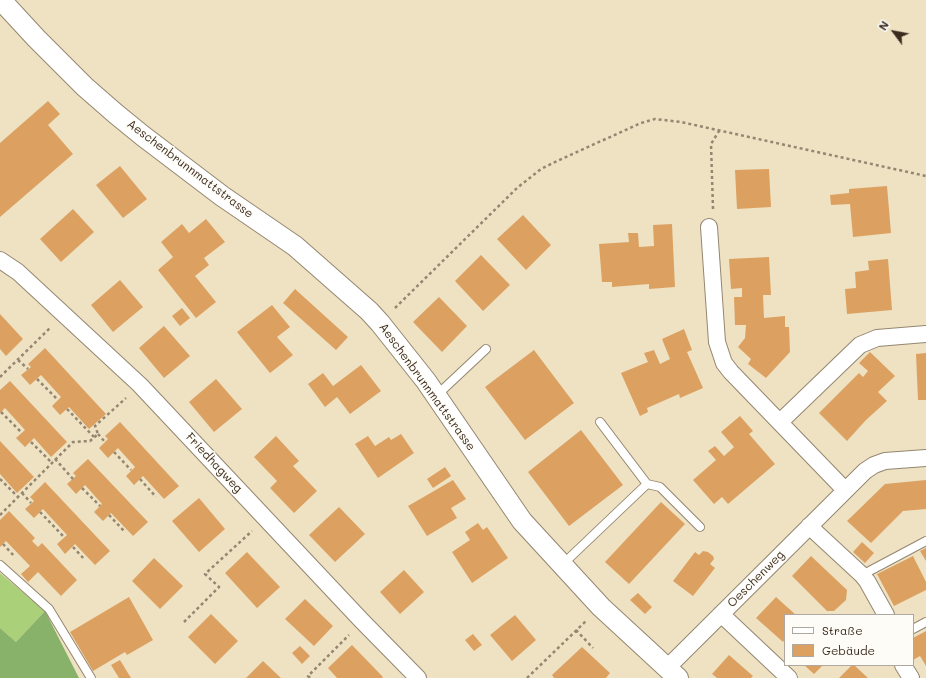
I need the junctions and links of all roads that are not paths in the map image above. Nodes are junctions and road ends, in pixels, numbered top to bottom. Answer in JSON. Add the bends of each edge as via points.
{"nodes":[{"id":1,"x":1,"y":0,"type":"edge"},
{"id":2,"x":709,"y":227,"type":"road end"},
{"id":3,"x":0,"y":260,"type":"edge"},
{"id":4,"x":926,"y":334,"type":"edge"},
{"id":5,"x":486,"y":350,"type":"dead end"},
{"id":6,"x":436,"y":396,"type":"junction"},
{"id":7,"x":600,"y":422,"type":"dead end"},
{"id":8,"x":780,"y":422,"type":"junction"},
{"id":9,"x":926,"y":458,"type":"edge"},
{"id":10,"x":647,"y":484,"type":"junction"},
{"id":11,"x":845,"y":490,"type":"junction"},
{"id":12,"x":809,"y":526,"type":"junction"},
{"id":13,"x":700,"y":527,"type":"dead end"},
{"id":14,"x":926,"y":540,"type":"edge"},
{"id":15,"x":0,"y":565,"type":"edge"},
{"id":16,"x":562,"y":565,"type":"junction"},
{"id":17,"x":862,"y":575,"type":"junction"},
{"id":18,"x":721,"y":614,"type":"junction"},
{"id":19,"x":885,"y":614,"type":"edge"},
{"id":20,"x":926,"y":622,"type":"edge"},
{"id":21,"x":914,"y":628,"type":"edge"},
{"id":22,"x":904,"y":666,"type":"edge"},
{"id":23,"x":672,"y":673,"type":"edge"},
{"id":24,"x":90,"y":678,"type":"edge"},
{"id":25,"x":418,"y":678,"type":"edge"},
{"id":26,"x":790,"y":678,"type":"edge"},
{"id":27,"x":910,"y":678,"type":"edge"}],
"edges":[{"from":1,"to":6,"type":"street","name":"Aeschenbrunnmattstrasse","via":[[36,38],[116,114],[222,196],[295,246],[341,286],[380,323]]},
{"from":2,"to":8,"type":"street","via":[[720,354],[731,372]]},
{"from":3,"to":25,"type":"street","name":"Friedhagweg","via":[[18,272],[140,385]]},
{"from":4,"to":8,"type":"street","via":[[877,338],[860,344]]},
{"from":5,"to":6,"type":"lane"},
{"from":6,"to":16,"type":"street","name":"Aeschenbrunnmattstrasse","via":[[522,520]]},
{"from":7,"to":10,"type":"lane"},
{"from":8,"to":11,"type":"street"},
{"from":9,"to":11,"type":"street","name":"Oeschenweg","via":[[874,464]]},
{"from":10,"to":13,"type":"lane","via":[[660,487]]},
{"from":10,"to":16,"type":"lane"},
{"from":11,"to":12,"type":"street","name":"Oeschenweg"},
{"from":12,"to":17,"type":"street"},
{"from":12,"to":18,"type":"street","name":"Oeschenweg"},
{"from":14,"to":17,"type":"lane"},
{"from":15,"to":24,"type":"lane","via":[[49,609]]},
{"from":16,"to":23,"type":"street","name":"Aeschenbrunnmattstrasse","via":[[601,607]]},
{"from":17,"to":19,"type":"street"},
{"from":18,"to":23,"type":"street","name":"Oeschenweg"},
{"from":18,"to":26,"type":"street"},
{"from":20,"to":21,"type":"lane"},
{"from":22,"to":27,"type":"street"}]}
